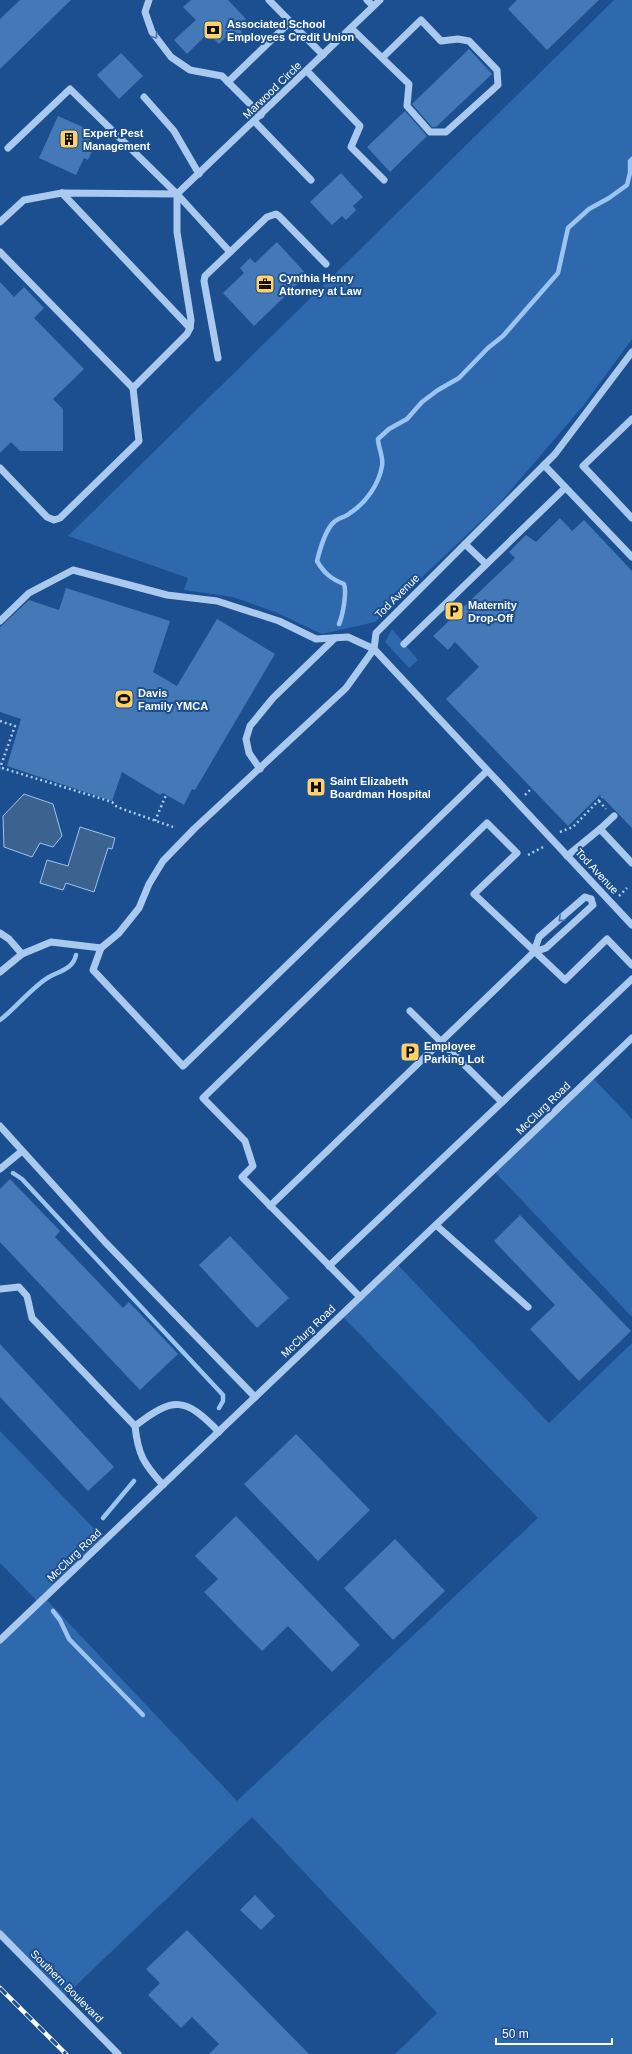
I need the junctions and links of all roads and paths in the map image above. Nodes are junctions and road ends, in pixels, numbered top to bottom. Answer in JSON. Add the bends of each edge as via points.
{"nodes":[{"id":1,"x":149,"y":0,"type":"edge"},
{"id":2,"x":269,"y":0,"type":"edge"},
{"id":3,"x":367,"y":0,"type":"edge"},
{"id":4,"x":380,"y":0,"type":"edge"},
{"id":5,"x":373,"y":6,"type":"junction"},
{"id":6,"x":290,"y":22,"type":"junction"},
{"id":7,"x":351,"y":28,"type":"junction"},
{"id":8,"x":323,"y":55,"type":"junction"},
{"id":9,"x":382,"y":58,"type":"junction"},
{"id":10,"x":307,"y":71,"type":"junction"},
{"id":11,"x":228,"y":82,"type":"junction"},
{"id":12,"x":144,"y":97,"type":"dead end"},
{"id":13,"x":261,"y":116,"type":"junction"},
{"id":14,"x":255,"y":122,"type":"junction"},
{"id":15,"x":8,"y":148,"type":"dead end"},
{"id":16,"x":199,"y":174,"type":"junction"},
{"id":17,"x":311,"y":180,"type":"dead end"},
{"id":18,"x":384,"y":180,"type":"dead end"},
{"id":19,"x":62,"y":193,"type":"junction"},
{"id":20,"x":178,"y":194,"type":"junction"},
{"id":21,"x":0,"y":222,"type":"edge"},
{"id":22,"x":0,"y":252,"type":"edge"},
{"id":23,"x":230,"y":252,"type":"junction"},
{"id":24,"x":326,"y":264,"type":"dead end"},
{"id":25,"x":190,"y":328,"type":"junction"},
{"id":26,"x":632,"y":352,"type":"edge"},
{"id":27,"x":218,"y":358,"type":"dead end"},
{"id":28,"x":629,"y":362,"type":"edge"},
{"id":29,"x":133,"y":388,"type":"junction"},
{"id":30,"x":632,"y":419,"type":"edge"},
{"id":31,"x":544,"y":465,"type":"junction"},
{"id":32,"x":0,"y":468,"type":"edge"},
{"id":33,"x":565,"y":488,"type":"junction"},
{"id":34,"x":632,"y":518,"type":"edge"},
{"id":35,"x":465,"y":544,"type":"junction"},
{"id":36,"x":632,"y":557,"type":"edge"},
{"id":37,"x":486,"y":564,"type":"junction"},
{"id":38,"x":0,"y":621,"type":"edge"},
{"id":39,"x":335,"y":638,"type":"junction"},
{"id":40,"x":404,"y":644,"type":"dead end"},
{"id":41,"x":374,"y":649,"type":"junction"},
{"id":42,"x":0,"y":721,"type":"edge"},
{"id":43,"x":1,"y":768,"type":"edge"},
{"id":44,"x":260,"y":769,"type":"junction"},
{"id":45,"x":487,"y":771,"type":"junction"},
{"id":46,"x":532,"y":788,"type":"dead end"},
{"id":47,"x":166,"y":794,"type":"dead end"},
{"id":48,"x":523,"y":797,"type":"dead end"},
{"id":49,"x":602,"y":798,"type":"dead end"},
{"id":50,"x":614,"y":816,"type":"dead end"},
{"id":51,"x":155,"y":821,"type":"junction"},
{"id":52,"x":173,"y":827,"type":"dead end"},
{"id":53,"x":573,"y":827,"type":"dead end"},
{"id":54,"x":600,"y":829,"type":"junction"},
{"id":55,"x":567,"y":856,"type":"junction"},
{"id":56,"x":632,"y":863,"type":"edge"},
{"id":57,"x":627,"y":888,"type":"dead end"},
{"id":58,"x":600,"y":891,"type":"junction"},
{"id":59,"x":619,"y":896,"type":"dead end"},
{"id":60,"x":591,"y":899,"type":"junction"},
{"id":61,"x":632,"y":925,"type":"edge"},
{"id":62,"x":0,"y":933,"type":"edge"},
{"id":63,"x":101,"y":948,"type":"junction"},
{"id":64,"x":534,"y":952,"type":"junction"},
{"id":65,"x":22,"y":954,"type":"junction"},
{"id":66,"x":632,"y":965,"type":"edge"},
{"id":67,"x":0,"y":972,"type":"edge"},
{"id":68,"x":632,"y":979,"type":"edge"},
{"id":69,"x":410,"y":1011,"type":"dead end"},
{"id":70,"x":632,"y":1038,"type":"edge"},
{"id":71,"x":441,"y":1042,"type":"junction"},
{"id":72,"x":502,"y":1102,"type":"junction"},
{"id":73,"x":0,"y":1126,"type":"edge"},
{"id":74,"x":22,"y":1151,"type":"junction"},
{"id":75,"x":0,"y":1169,"type":"edge"},
{"id":76,"x":270,"y":1206,"type":"junction"},
{"id":77,"x":436,"y":1225,"type":"junction"},
{"id":78,"x":329,"y":1266,"type":"junction"},
{"id":79,"x":0,"y":1289,"type":"edge"},
{"id":80,"x":360,"y":1297,"type":"junction"},
{"id":81,"x":528,"y":1307,"type":"dead end"},
{"id":82,"x":255,"y":1397,"type":"junction"},
{"id":83,"x":135,"y":1426,"type":"junction"},
{"id":84,"x":219,"y":1432,"type":"junction"},
{"id":85,"x":162,"y":1486,"type":"junction"},
{"id":86,"x":0,"y":1640,"type":"edge"},
{"id":87,"x":0,"y":1934,"type":"edge"},
{"id":88,"x":118,"y":2054,"type":"edge"}],
"edges":[{"from":1,"to":11,"type":"street","one_way":true,"via":[[145,12],[152,32],[171,57],[190,70],[222,76]]},
{"from":2,"to":6,"type":"street"},
{"from":3,"to":5,"type":"street"},
{"from":4,"to":5,"type":"street","name":"Marwood Circle"},
{"from":5,"to":7,"type":"street","name":"Marwood Circle"},
{"from":6,"to":8,"type":"street"},
{"from":6,"to":11,"type":"street"},
{"from":7,"to":8,"type":"street","name":"Marwood Circle"},
{"from":7,"to":9,"type":"street"},
{"from":8,"to":10,"type":"street","name":"Marwood Circle"},
{"from":9,"to":9,"type":"street","via":[[409,84],[408,106],[430,132],[446,132],[498,85],[497,70],[468,41],[441,41],[421,20]]},
{"from":10,"to":13,"type":"street","name":"Marwood Circle"},
{"from":10,"to":18,"type":"street","via":[[360,126],[351,147]]},
{"from":11,"to":13,"type":"street"},
{"from":12,"to":16,"type":"street","via":[[174,132]]},
{"from":13,"to":14,"type":"street","name":"Marwood Circle"},
{"from":14,"to":16,"type":"street","name":"Marwood Circle"},
{"from":14,"to":17,"type":"street"},
{"from":15,"to":20,"type":"street","via":[[70,89]]},
{"from":16,"to":20,"type":"street","name":"Marwood Circle"},
{"from":19,"to":20,"type":"street"},
{"from":19,"to":21,"type":"street","via":[[24,200]]},
{"from":19,"to":25,"type":"street"},
{"from":20,"to":23,"type":"street"},
{"from":20,"to":25,"type":"street","via":[[177,232],[191,320]]},
{"from":22,"to":29,"type":"street"},
{"from":23,"to":24,"type":"street","via":[[267,217],[276,214]]},
{"from":23,"to":27,"type":"street","via":[[205,276],[204,281]]},
{"from":25,"to":29,"type":"street"},
{"from":26,"to":28,"type":"street","name":"Tod Avenue"},
{"from":28,"to":31,"type":"street","name":"Tod Avenue"},
{"from":29,"to":32,"type":"street","via":[[139,441],[60,518],[54,520],[47,517]]},
{"from":30,"to":34,"type":"street","via":[[583,466]]},
{"from":31,"to":33,"type":"street"},
{"from":31,"to":35,"type":"street","name":"Tod Avenue"},
{"from":33,"to":36,"type":"street"},
{"from":33,"to":37,"type":"street"},
{"from":35,"to":37,"type":"street"},
{"from":35,"to":41,"type":"street","name":"Tod Avenue","via":[[376,633]]},
{"from":37,"to":40,"type":"street"},
{"from":38,"to":39,"type":"street","via":[[29,593],[74,570],[166,595],[217,601],[279,621],[316,639]]},
{"from":39,"to":41,"type":"street","via":[[348,637]]},
{"from":39,"to":44,"type":"street","via":[[274,698],[250,726],[246,739],[249,754]]},
{"from":41,"to":44,"type":"street","via":[[346,688]]},
{"from":41,"to":45,"type":"street","name":"Tod Avenue"},
{"from":42,"to":43,"type":"path","via":[[15,726]]},
{"from":43,"to":51,"type":"path","via":[[112,802]]},
{"from":44,"to":63,"type":"street","via":[[163,861],[149,884],[139,908],[119,933]]},
{"from":45,"to":55,"type":"street","name":"Tod Avenue"},
{"from":45,"to":63,"type":"street","via":[[183,1066],[93,970]]},
{"from":46,"to":48,"type":"path"},
{"from":47,"to":51,"type":"path"},
{"from":49,"to":53,"type":"path"},
{"from":50,"to":54,"type":"street"},
{"from":51,"to":52,"type":"path"},
{"from":54,"to":55,"type":"street"},
{"from":54,"to":56,"type":"street"},
{"from":55,"to":58,"type":"street","name":"Tod Avenue"},
{"from":57,"to":59,"type":"path"},
{"from":58,"to":60,"type":"street"},
{"from":58,"to":61,"type":"street","name":"Tod Avenue"},
{"from":60,"to":64,"type":"street","one_way":true,"via":[[585,898],[539,937]]},
{"from":60,"to":64,"type":"street","via":[[593,905],[546,948]]},
{"from":62,"to":65,"type":"street"},
{"from":63,"to":65,"type":"street","via":[[51,942]]},
{"from":64,"to":66,"type":"street","via":[[565,980],[607,939]]},
{"from":64,"to":71,"type":"street"},
{"from":64,"to":76,"type":"street","via":[[474,894],[517,853],[486,823],[203,1098],[245,1141],[253,1166],[242,1177]]},
{"from":65,"to":67,"type":"street"},
{"from":68,"to":72,"type":"street"},
{"from":69,"to":71,"type":"street"},
{"from":70,"to":77,"type":"street","name":"McClurg Road"},
{"from":71,"to":72,"type":"street"},
{"from":71,"to":76,"type":"street"},
{"from":72,"to":78,"type":"street"},
{"from":73,"to":74,"type":"street"},
{"from":74,"to":75,"type":"street"},
{"from":74,"to":82,"type":"street"},
{"from":76,"to":78,"type":"street"},
{"from":77,"to":80,"type":"street","name":"McClurg Road"},
{"from":77,"to":81,"type":"street"},
{"from":78,"to":80,"type":"street"},
{"from":79,"to":83,"type":"street","via":[[18,1287],[27,1296],[32,1318]]},
{"from":80,"to":82,"type":"street","name":"McClurg Road"},
{"from":82,"to":84,"type":"street","name":"McClurg Road"},
{"from":83,"to":84,"type":"street","via":[[153,1412],[173,1404],[186,1405],[200,1412]]},
{"from":83,"to":85,"type":"street","via":[[136,1441],[145,1465]]},
{"from":84,"to":85,"type":"street","name":"McClurg Road"},
{"from":85,"to":86,"type":"street","name":"McClurg Road"},
{"from":87,"to":88,"type":"street","name":"Southern Boulevard"}]}
